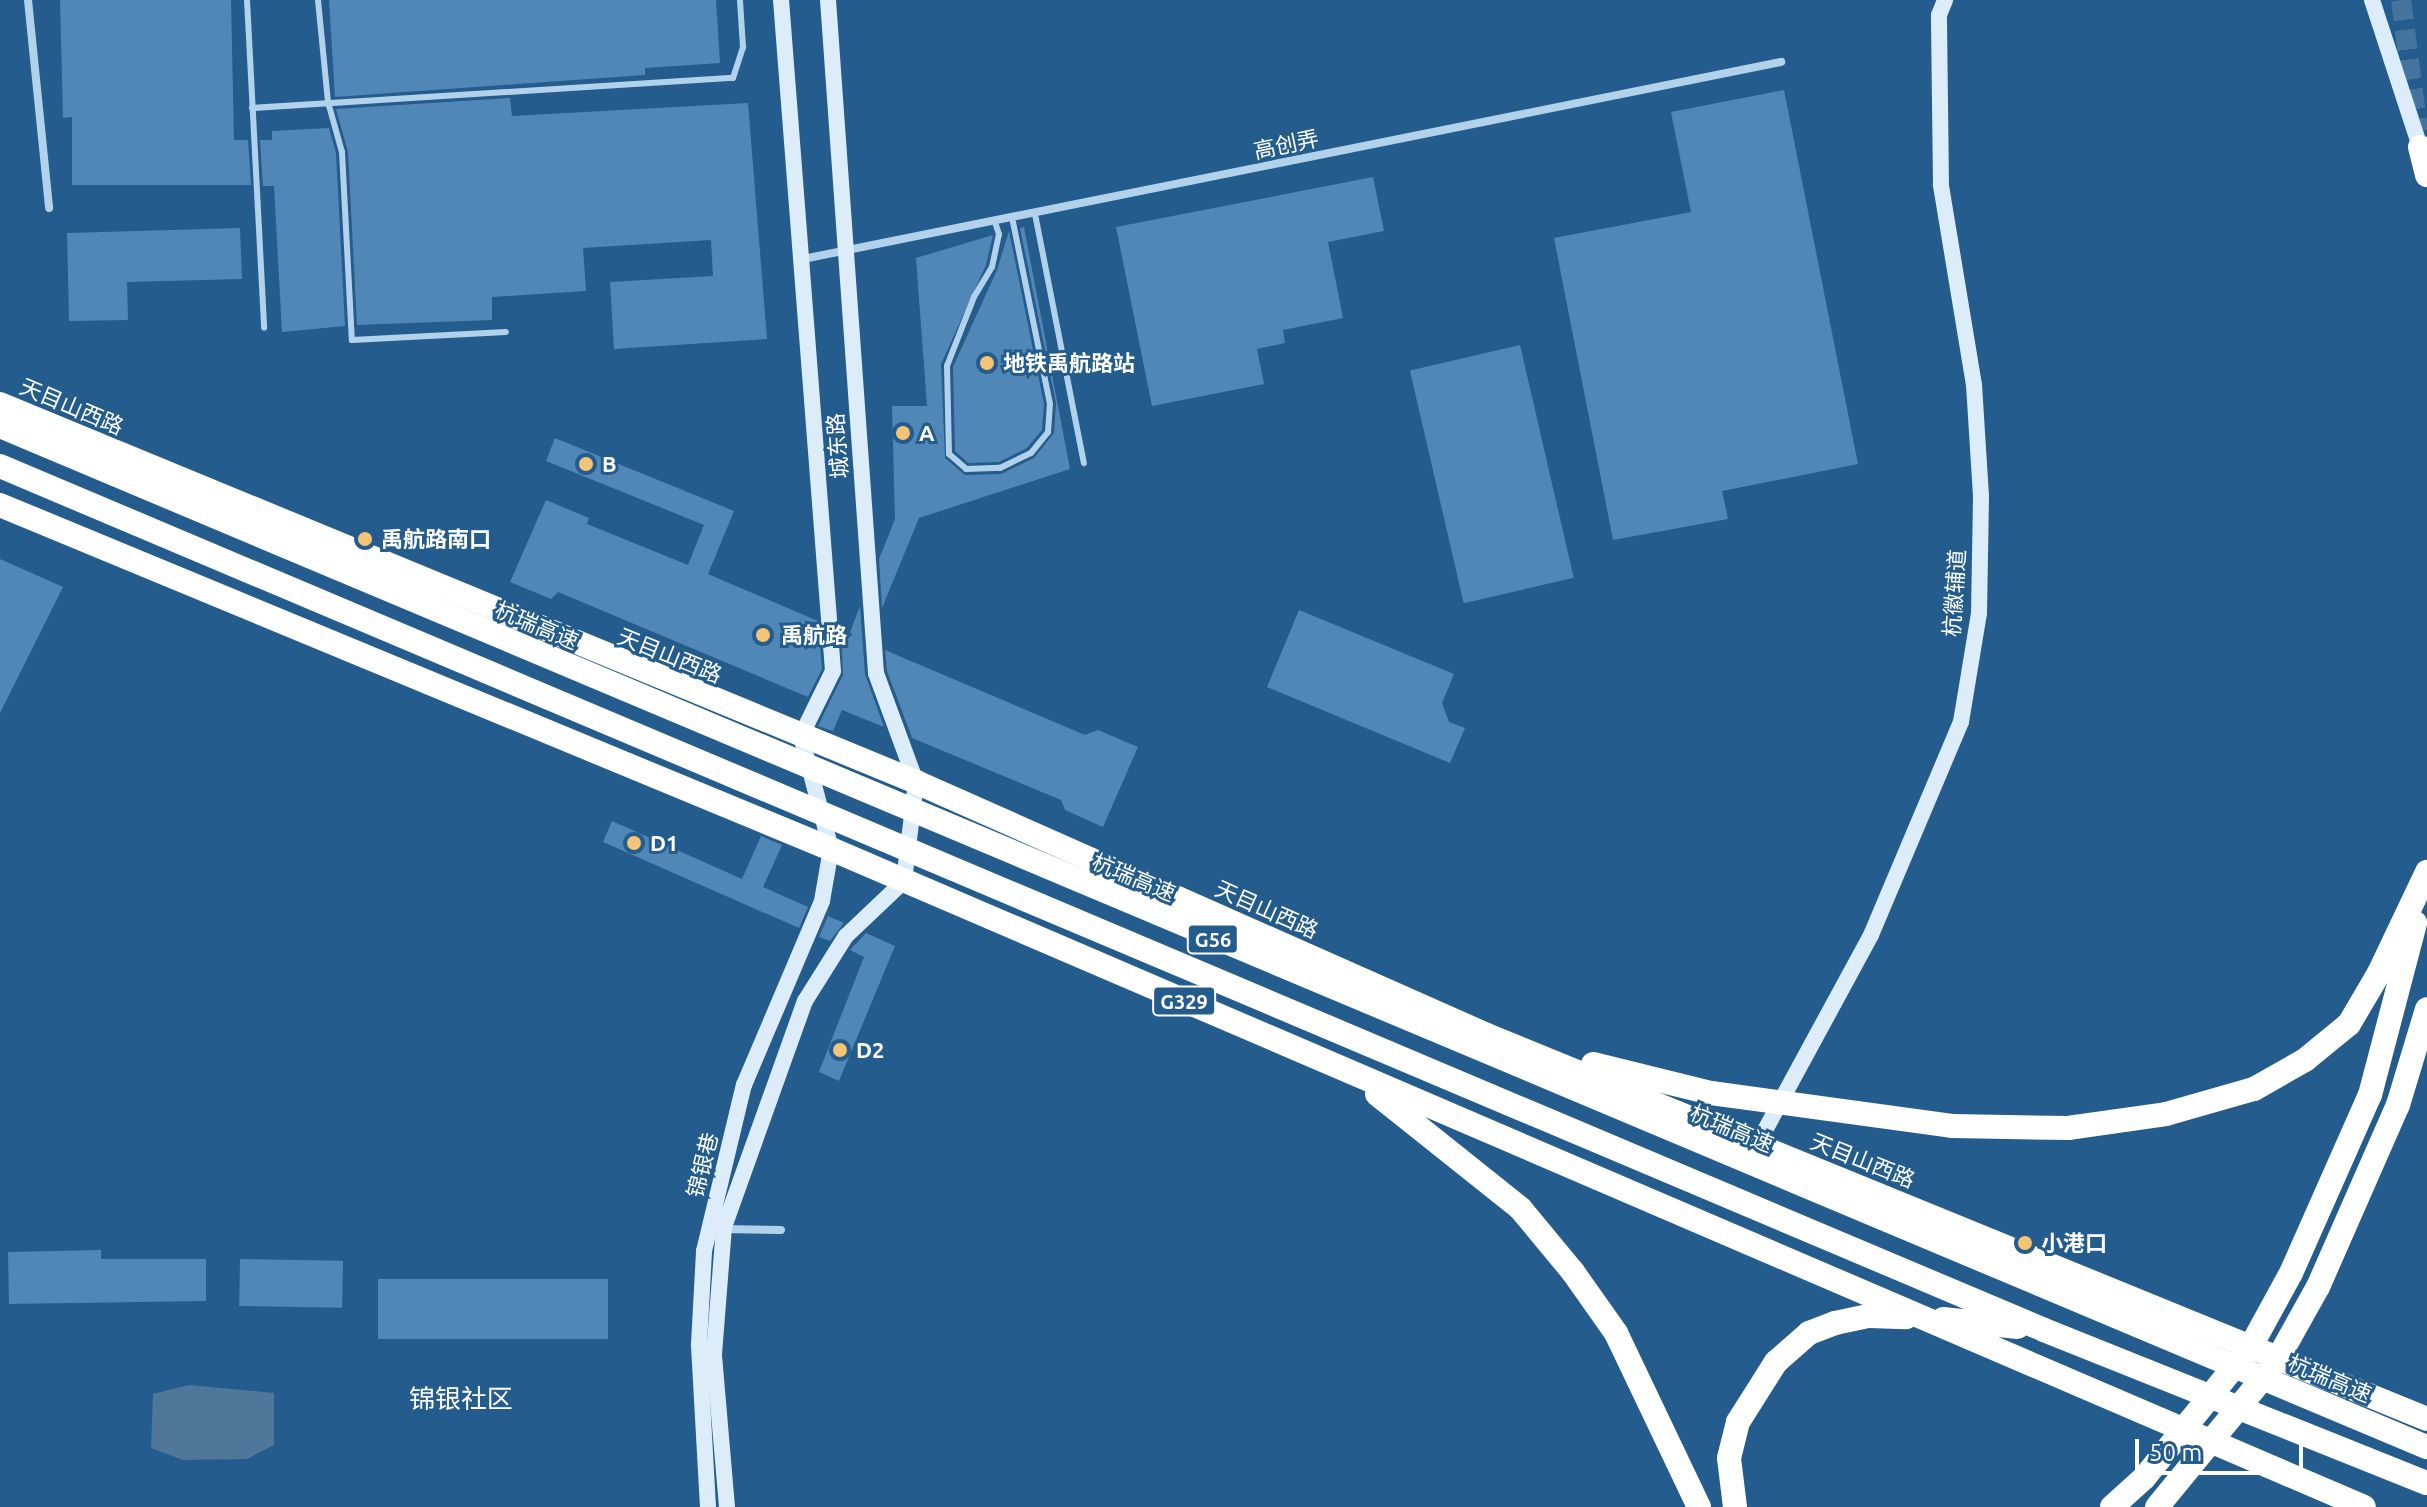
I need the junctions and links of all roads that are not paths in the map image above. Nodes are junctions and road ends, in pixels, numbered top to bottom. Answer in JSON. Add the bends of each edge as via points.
{"nodes":[{"id":1,"x":28,"y":0,"type":"edge"},
{"id":2,"x":247,"y":0,"type":"edge"},
{"id":3,"x":318,"y":0,"type":"edge"},
{"id":4,"x":740,"y":0,"type":"edge"},
{"id":5,"x":781,"y":0,"type":"edge"},
{"id":6,"x":828,"y":0,"type":"edge"},
{"id":7,"x":1945,"y":0,"type":"edge"},
{"id":8,"x":2372,"y":0,"type":"edge"},
{"id":9,"x":1781,"y":62,"type":"dead end"},
{"id":10,"x":328,"y":102,"type":"junction"},
{"id":11,"x":252,"y":108,"type":"junction"},
{"id":12,"x":2420,"y":147,"type":"joint"},
{"id":13,"x":2427,"y":175,"type":"edge"},
{"id":14,"x":49,"y":208,"type":"dead end"},
{"id":15,"x":1035,"y":214,"type":"junction"},
{"id":16,"x":1012,"y":218,"type":"junction"},
{"id":17,"x":995,"y":222,"type":"junction"},
{"id":18,"x":845,"y":250,"type":"junction"},
{"id":19,"x":797,"y":260,"type":"junction"},
{"id":20,"x":264,"y":328,"type":"dead end"},
{"id":21,"x":506,"y":332,"type":"dead end"},
{"id":22,"x":0,"y":404,"type":"edge"},
{"id":23,"x":0,"y":426,"type":"edge"},
{"id":24,"x":1084,"y":463,"type":"dead end"},
{"id":25,"x":0,"y":466,"type":"edge"},
{"id":26,"x":0,"y":505,"type":"edge"},
{"id":27,"x":801,"y":736,"type":"junction"},
{"id":28,"x":916,"y":782,"type":"junction"},
{"id":29,"x":831,"y":849,"type":"junction"},
{"id":30,"x":921,"y":857,"type":"junction"},
{"id":31,"x":2427,"y":872,"type":"edge"},
{"id":32,"x":2427,"y":879,"type":"edge"},
{"id":33,"x":904,"y":881,"type":"junction"},
{"id":34,"x":1374,"y":1007,"type":"junction"},
{"id":35,"x":2427,"y":1009,"type":"edge"},
{"id":36,"x":1757,"y":1145,"type":"junction"},
{"id":37,"x":724,"y":1227,"type":"junction"},
{"id":38,"x":781,"y":1230,"type":"dead end"},
{"id":39,"x":704,"y":1251,"type":"junction"},
{"id":40,"x":2044,"y":1330,"type":"junction"},
{"id":41,"x":2427,"y":1419,"type":"edge"},
{"id":42,"x":2427,"y":1447,"type":"edge"},
{"id":43,"x":2427,"y":1483,"type":"edge"},
{"id":44,"x":708,"y":1507,"type":"edge"},
{"id":45,"x":727,"y":1507,"type":"edge"},
{"id":46,"x":1699,"y":1507,"type":"edge"},
{"id":47,"x":1735,"y":1507,"type":"edge"},
{"id":48,"x":2112,"y":1507,"type":"edge"},
{"id":49,"x":2157,"y":1507,"type":"edge"},
{"id":50,"x":2364,"y":1507,"type":"edge"}],
"edges":[{"from":1,"to":14,"type":"street"},
{"from":2,"to":11,"type":"lane"},
{"from":3,"to":10,"type":"lane"},
{"from":4,"to":10,"type":"lane","via":[[743,47],[733,78]]},
{"from":5,"to":19,"type":"main road","name":"城东路"},
{"from":6,"to":18,"type":"main road","name":"城东路"},
{"from":7,"to":36,"type":"main road","name":"杭徽辅道","via":[[1939,15],[1941,185],[1974,385],[1981,496],[1979,613],[1963,706],[1871,935]]},
{"from":8,"to":12,"type":"main road"},
{"from":9,"to":15,"type":"street","name":"高创弄"},
{"from":10,"to":11,"type":"lane"},
{"from":10,"to":21,"type":"lane","via":[[342,152],[352,340]]},
{"from":11,"to":20,"type":"lane"},
{"from":12,"to":13,"type":"highway"},
{"from":15,"to":16,"type":"street","name":"高创弄"},
{"from":15,"to":24,"type":"lane"},
{"from":16,"to":17,"type":"street","name":"高创弄"},
{"from":16,"to":17,"type":"lane","via":[[1050,404],[1048,432],[1031,453],[1000,468],[966,469],[949,454],[947,366],[992,267],[999,234]]},
{"from":17,"to":18,"type":"street","name":"高创弄"},
{"from":18,"to":19,"type":"street","name":"高创弄"},
{"from":18,"to":28,"type":"main road","name":"城东路","via":[[876,673]]},
{"from":19,"to":27,"type":"main road","name":"城东路","via":[[833,671]]},
{"from":22,"to":27,"type":"highway","name":"天目山西路"},
{"from":23,"to":34,"type":"highway","name":"杭瑞高速","number":"G56"},
{"from":25,"to":30,"type":"highway","number":"G56"},
{"from":26,"to":29,"type":"highway","number":"G329"},
{"from":27,"to":28,"type":"highway","name":"天目山西路"},
{"from":27,"to":29,"type":"main road"},
{"from":28,"to":33,"type":"main road","name":"城东路"},
{"from":28,"to":36,"type":"highway","name":"天目山西路","via":[[1487,1035]]},
{"from":29,"to":33,"type":"highway","number":"G329"},
{"from":29,"to":39,"type":"main road","name":"锦银巷","via":[[822,901],[744,1085]]},
{"from":30,"to":40,"type":"highway","number":"G56"},
{"from":30,"to":46,"type":"highway","via":[[1369,1087],[1520,1208],[1616,1333]]},
{"from":31,"to":34,"type":"highway","via":[[2349,1024],[2305,1060],[2254,1089],[2166,1114],[2068,1128],[1952,1126],[1711,1093]]},
{"from":32,"to":48,"type":"highway","via":[[2370,1095],[2291,1273],[2251,1346],[2144,1478]]},
{"from":33,"to":37,"type":"main road","name":"锦银巷","via":[[846,936],[805,1001]]},
{"from":33,"to":50,"type":"highway","number":"G329"},
{"from":34,"to":42,"type":"highway","name":"杭瑞高速","number":"G56"},
{"from":35,"to":49,"type":"highway","via":[[2398,1105],[2318,1287],[2276,1362]]},
{"from":36,"to":41,"type":"highway","name":"天目山西路"},
{"from":37,"to":38,"type":"street"},
{"from":37,"to":39,"type":"street"},
{"from":37,"to":45,"type":"main road","name":"锦银巷","via":[[714,1354]]},
{"from":39,"to":44,"type":"main road","name":"锦银巷","via":[[699,1358]]},
{"from":40,"to":43,"type":"highway","number":"G56"},
{"from":40,"to":47,"type":"highway","via":[[1869,1316],[1809,1333],[1776,1362],[1738,1422],[1729,1458]]}]}
